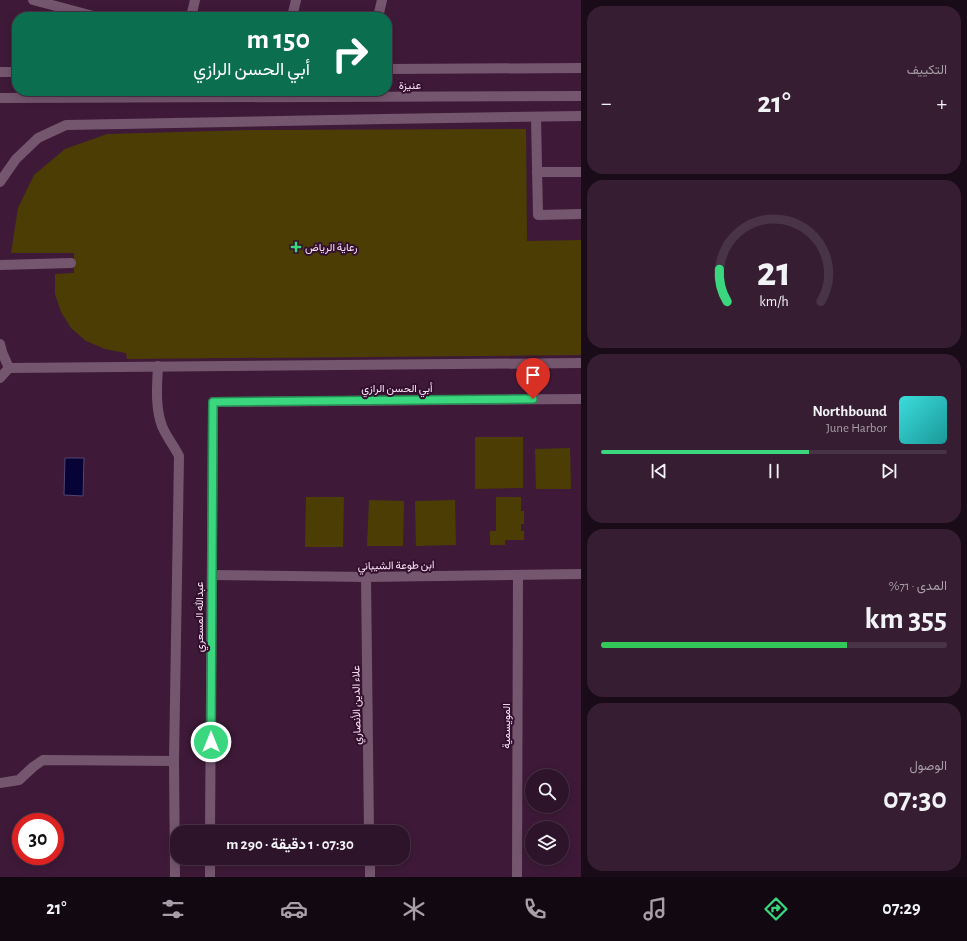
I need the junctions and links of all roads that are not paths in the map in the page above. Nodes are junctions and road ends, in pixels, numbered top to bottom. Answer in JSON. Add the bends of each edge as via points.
{"nodes":[{"id":1,"x":33,"y":0,"type":"edge"},
{"id":2,"x":195,"y":0,"type":"edge"},
{"id":3,"x":296,"y":0,"type":"edge"},
{"id":4,"x":382,"y":0,"type":"edge"},
{"id":5,"x":78,"y":12,"type":"edge"},
{"id":6,"x":192,"y":12,"type":"edge"},
{"id":7,"x":293,"y":12,"type":"edge"},
{"id":8,"x":379,"y":12,"type":"edge"},
{"id":9,"x":581,"y":68,"type":"edge"},
{"id":10,"x":392,"y":69,"type":"edge"},
{"id":11,"x":0,"y":72,"type":"edge"},
{"id":12,"x":12,"y":72,"type":"edge"},
{"id":13,"x":581,"y":96,"type":"edge"},
{"id":14,"x":0,"y":98,"type":"edge"},
{"id":15,"x":581,"y":116,"type":"edge"},
{"id":16,"x":536,"y":117,"type":"junction"},
{"id":17,"x":537,"y":172,"type":"junction"},
{"id":18,"x":581,"y":172,"type":"edge"},
{"id":19,"x":0,"y":182,"type":"edge"},
{"id":20,"x":581,"y":214,"type":"edge"},
{"id":21,"x":71,"y":263,"type":"dead end"},
{"id":22,"x":0,"y":265,"type":"edge"},
{"id":23,"x":0,"y":344,"type":"edge"},
{"id":24,"x":581,"y":363,"type":"edge"},
{"id":25,"x":158,"y":366,"type":"junction"},
{"id":26,"x":9,"y":368,"type":"junction"},
{"id":27,"x":0,"y":378,"type":"edge"},
{"id":28,"x":581,"y":399,"type":"edge"},
{"id":29,"x":213,"y":402,"type":"joint"},
{"id":30,"x":581,"y":574,"type":"edge"},
{"id":31,"x":518,"y":575,"type":"junction"},
{"id":32,"x":212,"y":576,"type":"junction"},
{"id":33,"x":366,"y":577,"type":"junction"},
{"id":34,"x":174,"y":761,"type":"junction"},
{"id":35,"x":0,"y":784,"type":"edge"},
{"id":36,"x":210,"y":825,"type":"edge"},
{"id":37,"x":370,"y":825,"type":"edge"},
{"id":38,"x":210,"y":865,"type":"edge"},
{"id":39,"x":370,"y":865,"type":"edge"},
{"id":40,"x":175,"y":877,"type":"edge"},
{"id":41,"x":210,"y":877,"type":"edge"},
{"id":42,"x":370,"y":877,"type":"edge"},
{"id":43,"x":517,"y":877,"type":"edge"}],
"edges":[{"from":1,"to":5,"type":"street"},
{"from":2,"to":6,"type":"street"},
{"from":3,"to":7,"type":"street"},
{"from":4,"to":8,"type":"street"},
{"from":9,"to":10,"type":"street","name":"عنيزة"},
{"from":11,"to":12,"type":"street"},
{"from":13,"to":14,"type":"street","name":"عنيزة"},
{"from":15,"to":16,"type":"street"},
{"from":16,"to":17,"type":"street"},
{"from":16,"to":19,"type":"street","via":[[66,125],[38,138],[16,159]]},
{"from":17,"to":18,"type":"street"},
{"from":17,"to":20,"type":"street","via":[[538,215]]},
{"from":21,"to":22,"type":"street"},
{"from":23,"to":26,"type":"street"},
{"from":24,"to":25,"type":"street"},
{"from":25,"to":26,"type":"street"},
{"from":25,"to":34,"type":"street","via":[[158,412],[162,426],[179,456]]},
{"from":26,"to":27,"type":"street"},
{"from":28,"to":29,"type":"street","name":"أبي الحسن الرازي"},
{"from":29,"to":32,"type":"street","name":"عبدالله المسعري"},
{"from":30,"to":31,"type":"street","name":"ابن طوعة الشيباني"},
{"from":31,"to":33,"type":"street","name":"ابن طوعة الشيباني"},
{"from":31,"to":43,"type":"street","name":"المويسمية"},
{"from":32,"to":33,"type":"street","name":"ابن طوعة الشيباني"},
{"from":32,"to":36,"type":"street","name":"عبدالله المسعري"},
{"from":33,"to":37,"type":"street","name":"علاء الدين الأنصاري"},
{"from":34,"to":35,"type":"street","via":[[43,760],[19,780]]},
{"from":34,"to":40,"type":"street"},
{"from":38,"to":41,"type":"street"},
{"from":39,"to":42,"type":"street"}]}
